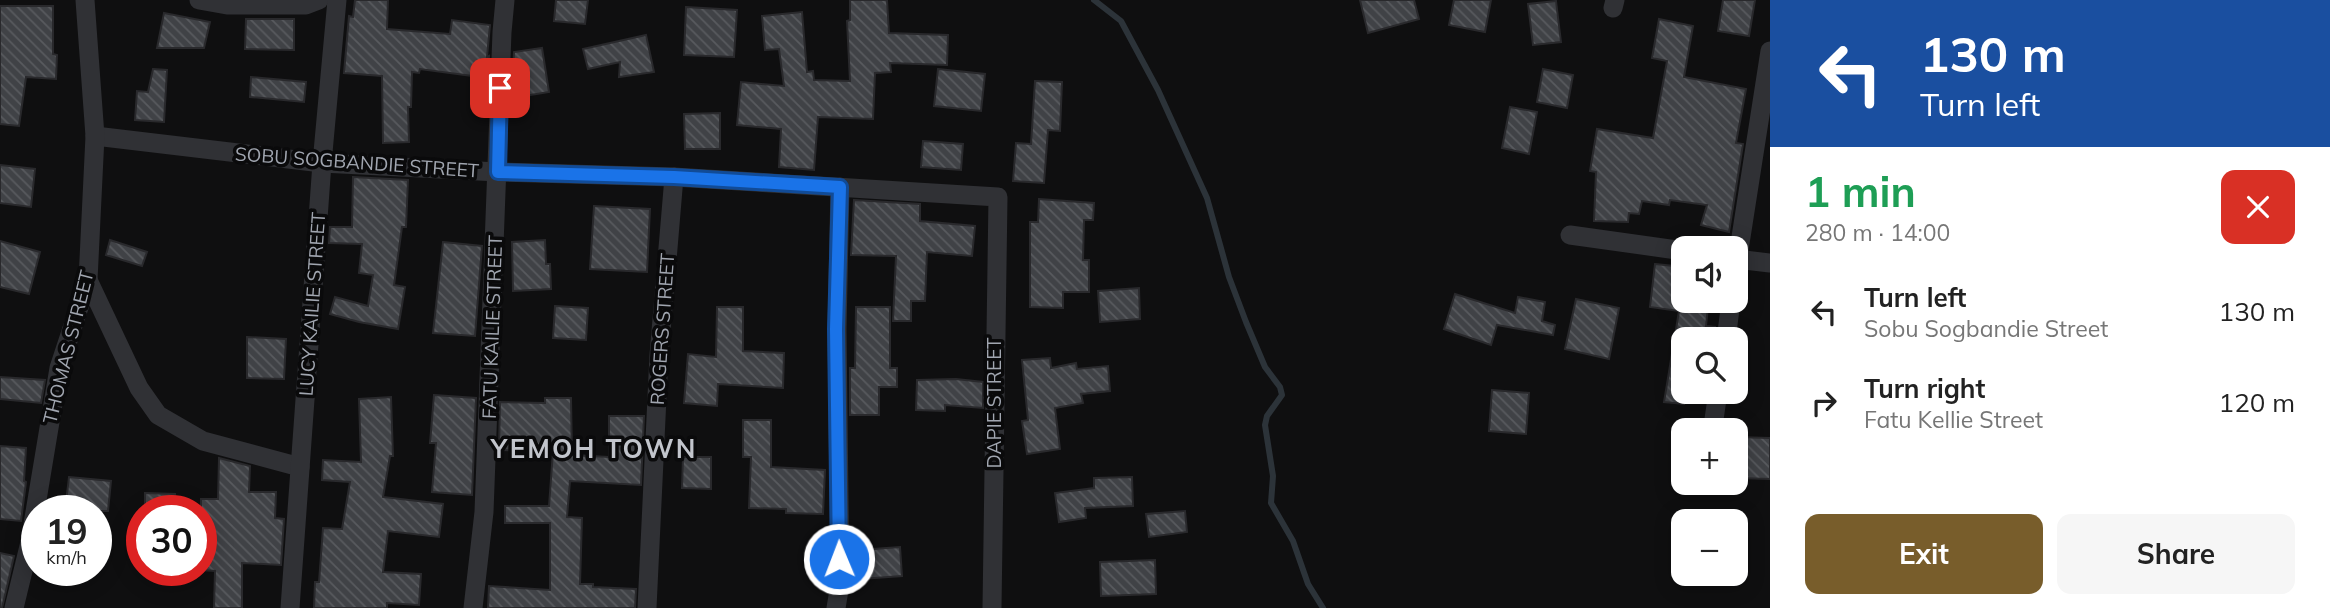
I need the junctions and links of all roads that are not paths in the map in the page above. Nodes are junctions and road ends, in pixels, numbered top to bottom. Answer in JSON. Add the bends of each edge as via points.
{"nodes":[{"id":1,"x":85,"y":0,"type":"edge"},
{"id":2,"x":199,"y":0,"type":"edge"},
{"id":3,"x":318,"y":0,"type":"edge"},
{"id":4,"x":337,"y":0,"type":"edge"},
{"id":5,"x":505,"y":0,"type":"edge"},
{"id":6,"x":1770,"y":51,"type":"edge"},
{"id":7,"x":95,"y":136,"type":"junction"},
{"id":8,"x":322,"y":163,"type":"junction"},
{"id":9,"x":498,"y":172,"type":"junction"},
{"id":10,"x":674,"y":177,"type":"junction"},
{"id":11,"x":840,"y":187,"type":"junction"},
{"id":12,"x":998,"y":197,"type":"joint"},
{"id":13,"x":1570,"y":235,"type":"dead end"},
{"id":14,"x":1741,"y":236,"type":"edge"},
{"id":15,"x":1671,"y":249,"type":"edge"},
{"id":16,"x":1748,"y":263,"type":"edge"},
{"id":17,"x":1770,"y":264,"type":"edge"},
{"id":18,"x":88,"y":280,"type":"junction"},
{"id":19,"x":300,"y":467,"type":"junction"},
{"id":20,"x":14,"y":608,"type":"edge"},
{"id":21,"x":290,"y":608,"type":"edge"},
{"id":22,"x":473,"y":608,"type":"edge"},
{"id":23,"x":647,"y":608,"type":"edge"},
{"id":24,"x":836,"y":608,"type":"edge"},
{"id":25,"x":992,"y":608,"type":"edge"}],
"edges":[{"from":1,"to":7,"type":"street","name":"THOMAS STREET"},
{"from":2,"to":3,"type":"street","via":[[227,5],[306,5]]},
{"from":4,"to":8,"type":"street","name":"LUCY KAILIE STREET"},
{"from":5,"to":9,"type":"street","name":"FATU KAILIE STREET"},
{"from":6,"to":14,"type":"street"},
{"from":7,"to":8,"type":"street","name":"SOBU SOGBANDIE STREET"},
{"from":7,"to":18,"type":"street","name":"THOMAS STREET"},
{"from":8,"to":9,"type":"street","name":"SOBU SOGBANDIE STREET"},
{"from":8,"to":19,"type":"street","name":"LUCY KAILIE STREET"},
{"from":9,"to":10,"type":"street","name":"SOBU SOGBANDIE STREET"},
{"from":9,"to":22,"type":"street","name":"FATU KAILIE STREET","via":[[484,512]]},
{"from":10,"to":11,"type":"street","name":"SOBU SOGBANDIE STREET"},
{"from":10,"to":23,"type":"street","name":"ROGERS STREET","via":[[659,355]]},
{"from":11,"to":12,"type":"street","name":"SOBU SOGBANDIE STREET"},
{"from":11,"to":24,"type":"street","via":[[836,329],[840,584]]},
{"from":12,"to":25,"type":"street","name":"DAPIE STREET"},
{"from":13,"to":15,"type":"street"},
{"from":16,"to":17,"type":"street"},
{"from":18,"to":19,"type":"street","via":[[139,388],[158,415],[203,441]]},
{"from":18,"to":20,"type":"street","name":"THOMAS STREET","via":[[59,368],[30,542]]},
{"from":19,"to":21,"type":"street","name":"LUCY KAILIE STREET"}]}
